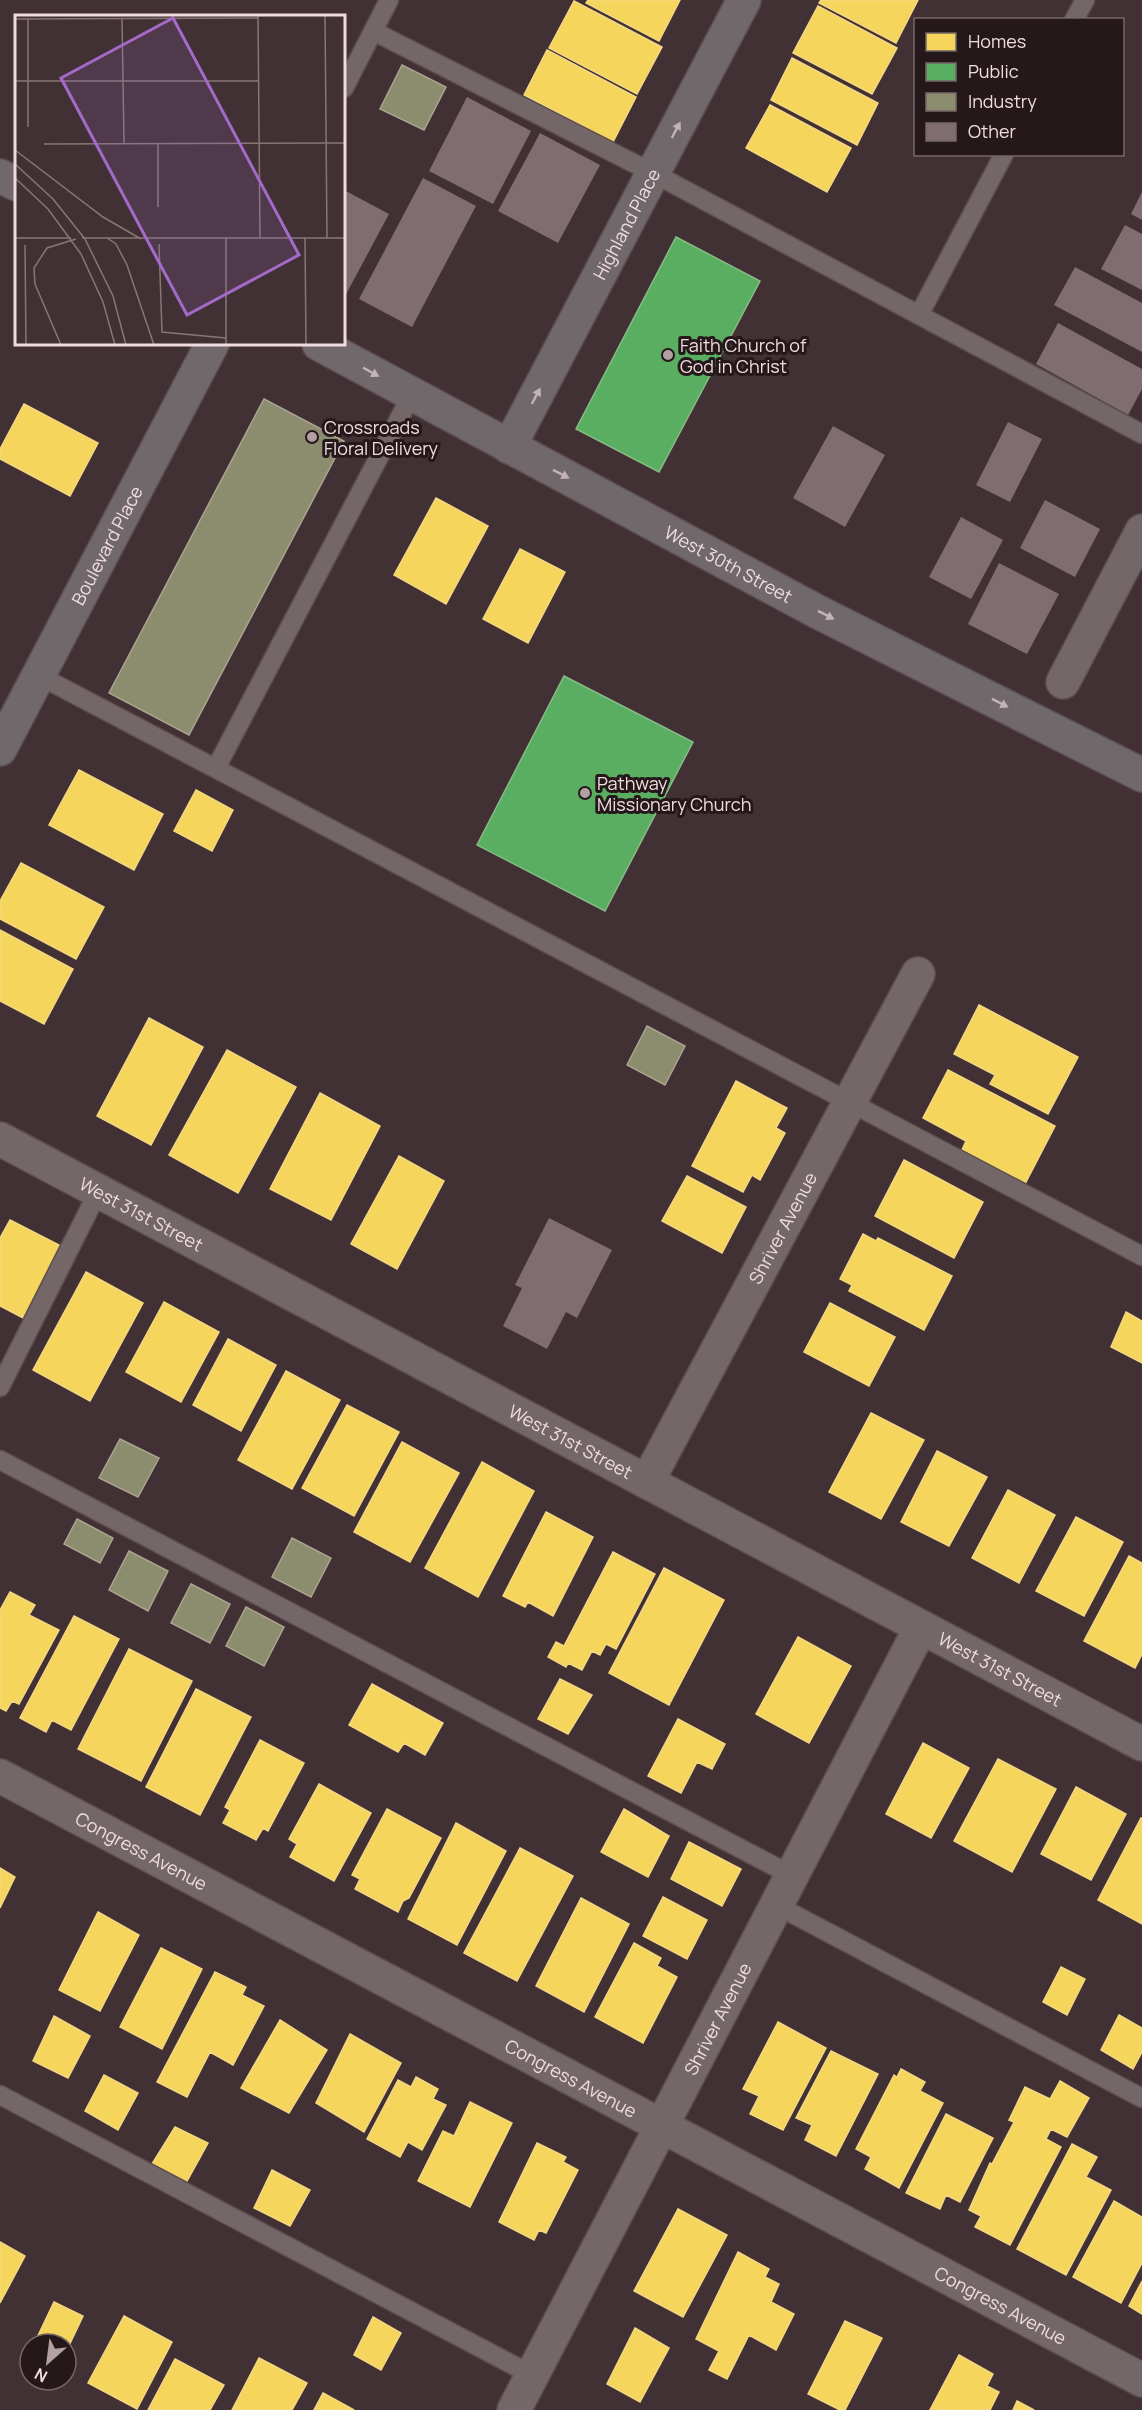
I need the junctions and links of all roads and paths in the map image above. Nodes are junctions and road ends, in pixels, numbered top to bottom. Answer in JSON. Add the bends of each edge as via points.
{"nodes":[{"id":1,"x":389,"y":0,"type":"edge"},
{"id":2,"x":744,"y":0,"type":"edge"},
{"id":3,"x":1085,"y":0,"type":"edge"},
{"id":4,"x":1075,"y":18,"type":"edge"},
{"id":5,"x":373,"y":31,"type":"junction"},
{"id":6,"x":345,"y":85,"type":"edge"},
{"id":7,"x":1003,"y":156,"type":"edge"},
{"id":8,"x":653,"y":173,"type":"junction"},
{"id":9,"x":0,"y":176,"type":"edge"},
{"id":10,"x":15,"y":184,"type":"edge"},
{"id":11,"x":919,"y":315,"type":"junction"},
{"id":12,"x":211,"y":345,"type":"edge"},
{"id":13,"x":321,"y":345,"type":"edge"},
{"id":14,"x":412,"y":394,"type":"junction"},
{"id":15,"x":1142,"y":434,"type":"edge"},
{"id":16,"x":509,"y":447,"type":"junction"},
{"id":17,"x":1142,"y":531,"type":"edge"},
{"id":18,"x":38,"y":675,"type":"junction"},
{"id":19,"x":1063,"y":682,"type":"dead end"},
{"id":20,"x":0,"y":748,"type":"edge"},
{"id":21,"x":216,"y":768,"type":"junction"},
{"id":22,"x":1142,"y":775,"type":"edge"},
{"id":23,"x":918,"y":974,"type":"dead end"},
{"id":24,"x":849,"y":1102,"type":"junction"},
{"id":25,"x":0,"y":1139,"type":"edge"},
{"id":26,"x":99,"y":1190,"type":"junction"},
{"id":27,"x":1142,"y":1256,"type":"edge"},
{"id":28,"x":0,"y":1387,"type":"edge"},
{"id":29,"x":0,"y":1460,"type":"edge"},
{"id":30,"x":647,"y":1482,"type":"junction"},
{"id":31,"x":921,"y":1627,"type":"junction"},
{"id":32,"x":1142,"y":1744,"type":"edge"},
{"id":33,"x":0,"y":1776,"type":"edge"},
{"id":34,"x":791,"y":1875,"type":"junction"},
{"id":35,"x":776,"y":1905,"type":"junction"},
{"id":36,"x":0,"y":2095,"type":"edge"},
{"id":37,"x":1142,"y":2098,"type":"edge"},
{"id":38,"x":662,"y":2126,"type":"junction"},
{"id":39,"x":1142,"y":2380,"type":"edge"},
{"id":40,"x":525,"y":2399,"type":"edge"}],
"edges":[{"from":1,"to":5,"type":"lane"},
{"from":8,"to":2,"type":"street","name":"Highland Place","one_way":true},
{"from":3,"to":4,"type":"lane"},
{"from":5,"to":6,"type":"lane"},
{"from":5,"to":8,"type":"lane"},
{"from":7,"to":11,"type":"lane"},
{"from":8,"to":11,"type":"lane"},
{"from":16,"to":8,"type":"street","name":"Highland Place","one_way":true},
{"from":9,"to":10,"type":"street"},
{"from":11,"to":15,"type":"lane"},
{"from":12,"to":18,"type":"street","name":"Boulevard Place"},
{"from":13,"to":14,"type":"street","name":"West 30th Street","one_way":true},
{"from":14,"to":16,"type":"street","name":"West 30th Street"},
{"from":14,"to":21,"type":"lane"},
{"from":16,"to":22,"type":"street","name":"West 30th Street","one_way":true,"via":[[818,612]]},
{"from":17,"to":19,"type":"street"},
{"from":18,"to":20,"type":"street","name":"Boulevard Place"},
{"from":18,"to":21,"type":"lane"},
{"from":21,"to":24,"type":"lane"},
{"from":23,"to":24,"type":"street","name":"Shriver Avenue"},
{"from":24,"to":27,"type":"lane"},
{"from":24,"to":30,"type":"street","name":"Shriver Avenue"},
{"from":25,"to":26,"type":"street","name":"West 31st Street"},
{"from":26,"to":28,"type":"lane"},
{"from":26,"to":30,"type":"street","name":"West 31st Street"},
{"from":29,"to":34,"type":"lane"},
{"from":30,"to":31,"type":"street","name":"West 31st Street"},
{"from":31,"to":32,"type":"street","name":"West 31st Street"},
{"from":31,"to":34,"type":"street","name":"Shriver Avenue"},
{"from":33,"to":38,"type":"street","name":"Congress Avenue"},
{"from":34,"to":35,"type":"street","name":"Shriver Avenue"},
{"from":35,"to":37,"type":"lane"},
{"from":35,"to":38,"type":"street","name":"Shriver Avenue"},
{"from":36,"to":40,"type":"lane"},
{"from":38,"to":39,"type":"street","name":"Congress Avenue"},
{"from":38,"to":40,"type":"street","name":"Shriver Avenue"}]}
